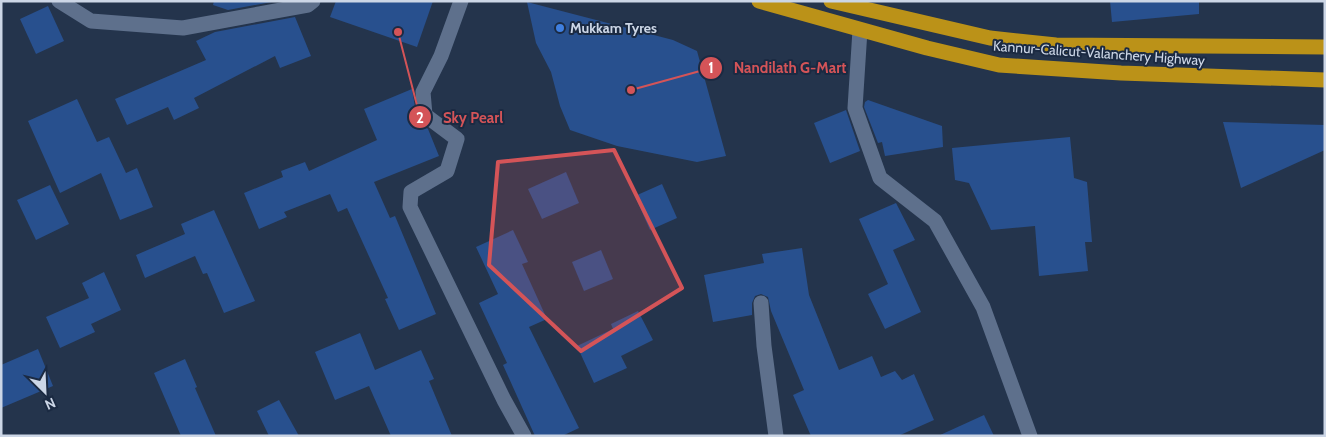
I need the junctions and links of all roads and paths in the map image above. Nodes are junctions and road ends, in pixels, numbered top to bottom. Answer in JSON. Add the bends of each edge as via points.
{"nodes":[{"id":1,"x":59,"y":1,"type":"edge"},
{"id":2,"x":314,"y":1,"type":"edge"},
{"id":3,"x":461,"y":1,"type":"edge"},
{"id":4,"x":759,"y":1,"type":"edge"},
{"id":5,"x":831,"y":1,"type":"edge"},
{"id":6,"x":860,"y":30,"type":"junction"},
{"id":7,"x":1325,"y":47,"type":"edge"},
{"id":8,"x":1325,"y":80,"type":"edge"},
{"id":9,"x":761,"y":303,"type":"dead end"},
{"id":10,"x":524,"y":436,"type":"edge"},
{"id":11,"x":776,"y":436,"type":"edge"},
{"id":12,"x":1030,"y":436,"type":"edge"}],
"edges":[{"from":1,"to":2,"type":"street","via":[[91,21],[183,28],[308,5]]},
{"from":3,"to":10,"type":"street","via":[[441,56],[423,92],[425,115],[457,139],[447,170],[411,192],[410,207]]},
{"from":4,"to":6,"type":"highway","name":"Kannur-Calicut-Valanchery Highway"},
{"from":5,"to":7,"type":"highway","name":"Kannur-Calicut-Valanchery Highway","via":[[990,38],[1056,45]]},
{"from":6,"to":8,"type":"highway","name":"Kannur-Calicut-Valanchery Highway","via":[[999,65],[1121,74]]},
{"from":6,"to":12,"type":"street","via":[[855,108],[880,178],[936,221],[983,307]]},
{"from":9,"to":11,"type":"street"}]}
